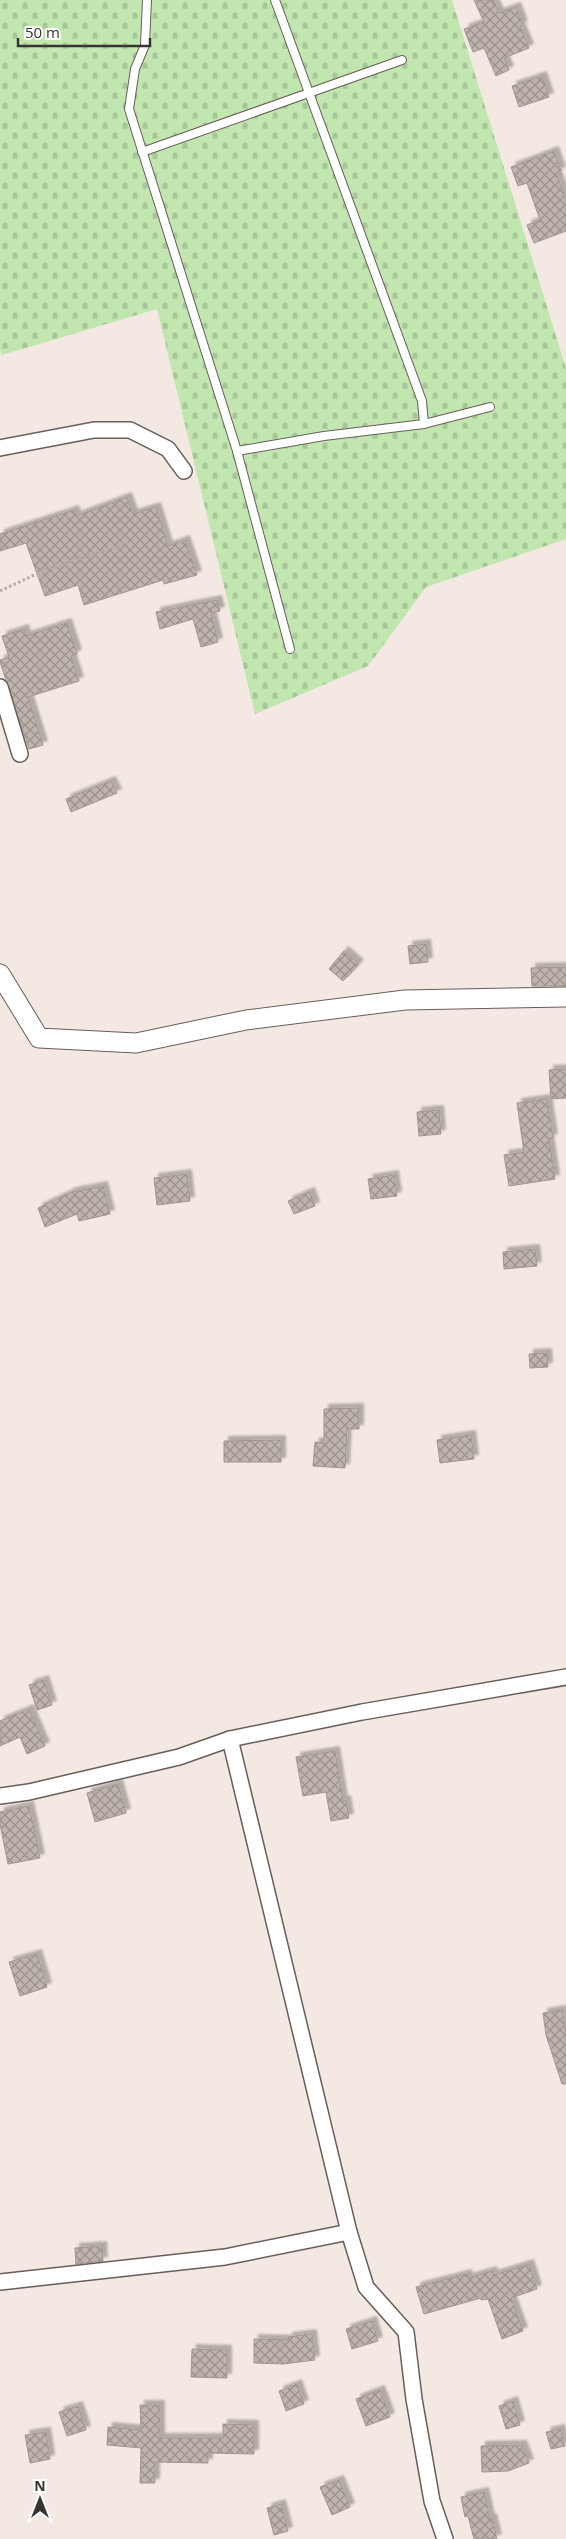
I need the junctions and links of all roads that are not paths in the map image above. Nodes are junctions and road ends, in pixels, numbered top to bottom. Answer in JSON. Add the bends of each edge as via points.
{"nodes":[{"id":1,"x":147,"y":0,"type":"edge"},
{"id":2,"x":275,"y":0,"type":"edge"},
{"id":3,"x":402,"y":60,"type":"dead end"},
{"id":4,"x":309,"y":92,"type":"junction"},
{"id":5,"x":142,"y":152,"type":"junction"},
{"id":6,"x":490,"y":407,"type":"dead end"},
{"id":7,"x":424,"y":424,"type":"junction"},
{"id":8,"x":0,"y":448,"type":"edge"},
{"id":9,"x":237,"y":451,"type":"junction"},
{"id":10,"x":184,"y":471,"type":"dead end"},
{"id":11,"x":290,"y":649,"type":"dead end"},
{"id":12,"x":0,"y":687,"type":"edge"},
{"id":13,"x":20,"y":754,"type":"dead end"},
{"id":14,"x":0,"y":974,"type":"edge"},
{"id":15,"x":566,"y":997,"type":"edge"},
{"id":16,"x":566,"y":1677,"type":"edge"},
{"id":17,"x":230,"y":1739,"type":"junction"},
{"id":18,"x":0,"y":1796,"type":"edge"},
{"id":19,"x":349,"y":2232,"type":"junction"},
{"id":20,"x":0,"y":2282,"type":"edge"},
{"id":21,"x":445,"y":2539,"type":"edge"}],
"edges":[{"from":1,"to":5,"type":"lane","via":[[145,45],[135,69],[129,109]]},
{"from":2,"to":4,"type":"lane"},
{"from":3,"to":4,"type":"lane"},
{"from":4,"to":5,"type":"lane"},
{"from":4,"to":7,"type":"lane","via":[[422,401]]},
{"from":5,"to":9,"type":"lane"},
{"from":6,"to":7,"type":"lane"},
{"from":7,"to":9,"type":"lane"},
{"from":8,"to":10,"type":"street","via":[[94,430],[130,430],[168,449]]},
{"from":9,"to":11,"type":"lane"},
{"from":12,"to":13,"type":"street"},
{"from":14,"to":15,"type":"street","via":[[39,1038],[136,1043],[246,1020],[387,1002]]},
{"from":16,"to":17,"type":"street","via":[[362,1712]]},
{"from":17,"to":18,"type":"street","via":[[179,1757]]},
{"from":17,"to":19,"type":"street"},
{"from":19,"to":20,"type":"street","via":[[225,2257]]},
{"from":19,"to":21,"type":"street","via":[[366,2287],[406,2332],[432,2501]]}]}
